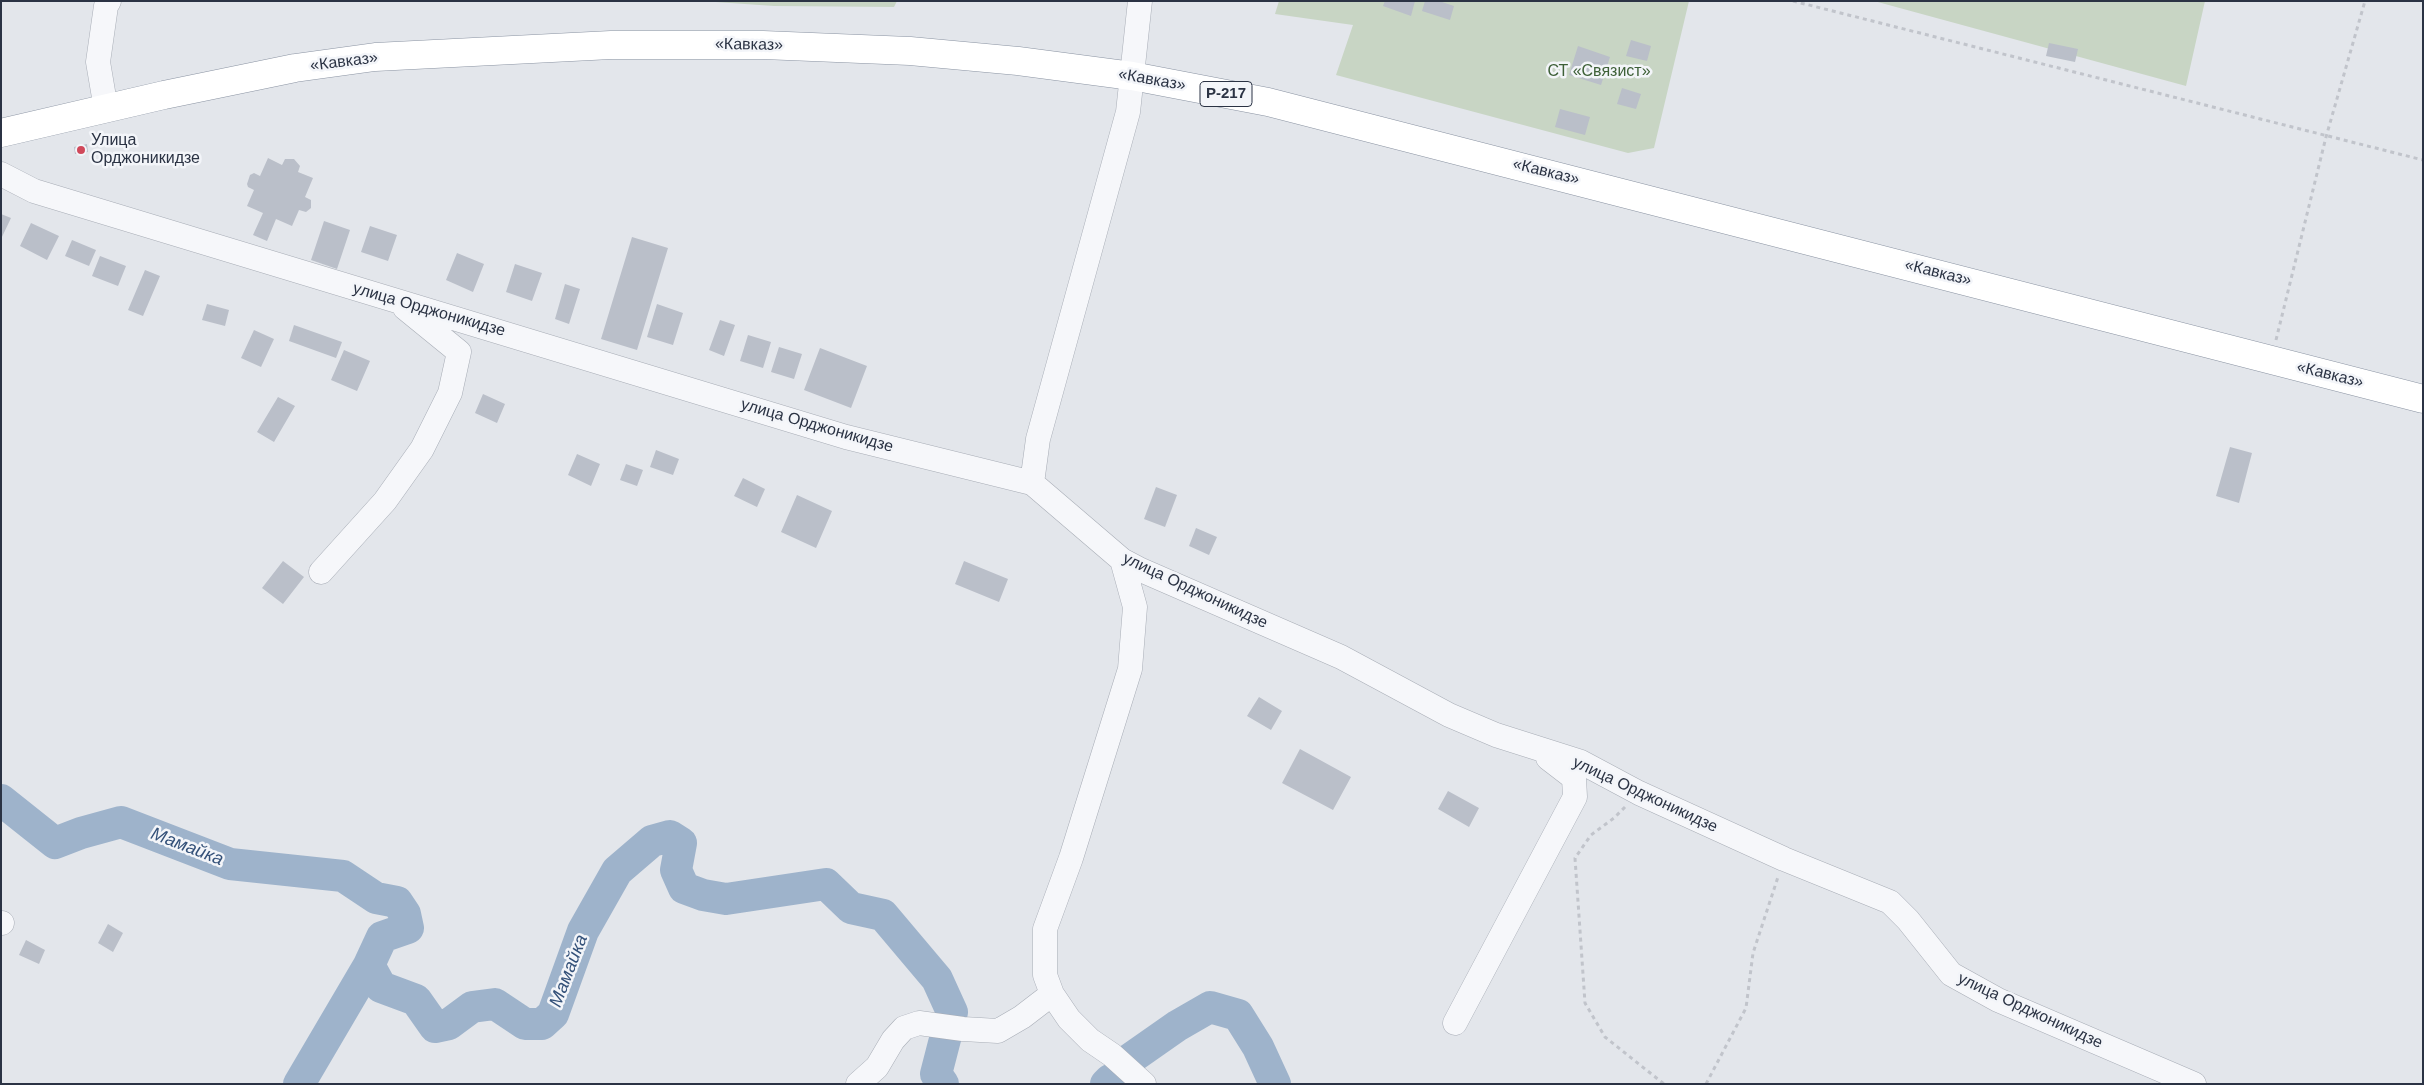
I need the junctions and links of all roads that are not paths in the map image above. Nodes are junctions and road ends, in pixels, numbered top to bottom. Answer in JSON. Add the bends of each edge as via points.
{"nodes":[{"id":1,"x":1140,"y":1,"type":"edge"},
{"id":2,"x":104,"y":3,"type":"edge"},
{"id":3,"x":1132,"y":76,"type":"junction"},
{"id":4,"x":106,"y":109,"type":"junction"},
{"id":5,"x":1,"y":133,"type":"edge"},
{"id":6,"x":1,"y":174,"type":"edge"},
{"id":7,"x":398,"y":302,"type":"junction"},
{"id":8,"x":483,"y":325,"type":"junction"},
{"id":9,"x":459,"y":352,"type":"junction"},
{"id":10,"x":2423,"y":399,"type":"edge"},
{"id":11,"x":1032,"y":483,"type":"junction"},
{"id":12,"x":1122,"y":560,"type":"junction"},
{"id":13,"x":320,"y":572,"type":"dead end"},
{"id":14,"x":1532,"y":747,"type":"junction"},
{"id":15,"x":1052,"y":994,"type":"junction"},
{"id":16,"x":1455,"y":1023,"type":"dead end"},
{"id":17,"x":858,"y":1084,"type":"edge"},
{"id":18,"x":1144,"y":1084,"type":"edge"},
{"id":19,"x":2194,"y":1084,"type":"edge"}],
"edges":[{"from":1,"to":3,"type":"street"},
{"from":2,"to":4,"type":"street","via":[[98,62]]},
{"from":3,"to":4,"type":"highway","name":"«Кавказ»","number":"Р-217","via":[[910,51],[763,45],[611,45],[375,57],[286,70]]},
{"from":3,"to":10,"type":"highway","name":"«Кавказ»","number":"Р-217","via":[[1268,102]]},
{"from":3,"to":11,"type":"street","via":[[1128,112],[1038,439]]},
{"from":4,"to":5,"type":"highway","name":"«Кавказ»","number":"Р-217"},
{"from":6,"to":7,"type":"street","name":"улица Орджоникидзе","via":[[34,191]]},
{"from":7,"to":8,"type":"street","name":"улица Орджоникидзе"},
{"from":7,"to":9,"type":"street"},
{"from":8,"to":9,"type":"street"},
{"from":8,"to":11,"type":"street","name":"улица Орджоникидзе","via":[[846,437]]},
{"from":9,"to":13,"type":"street","via":[[450,393],[422,450],[385,501]]},
{"from":11,"to":12,"type":"street","name":"улица Орджоникидзе"},
{"from":12,"to":14,"type":"street","name":"улица Орджоникидзе","via":[[1341,657],[1449,715]]},
{"from":12,"to":15,"type":"street","via":[[1135,607],[1130,669],[1071,858],[1045,929],[1045,975]]},
{"from":14,"to":16,"type":"street","via":[[1574,778],[1575,797]]},
{"from":14,"to":19,"type":"street","name":"улица Орджоникидзе","via":[[1581,762],[1639,794],[1890,902],[1951,974],[1998,1000]]},
{"from":15,"to":17,"type":"street","via":[[998,1031],[919,1023],[904,1028],[877,1067]]},
{"from":15,"to":18,"type":"street","via":[[1069,1019],[1090,1040]]}]}
